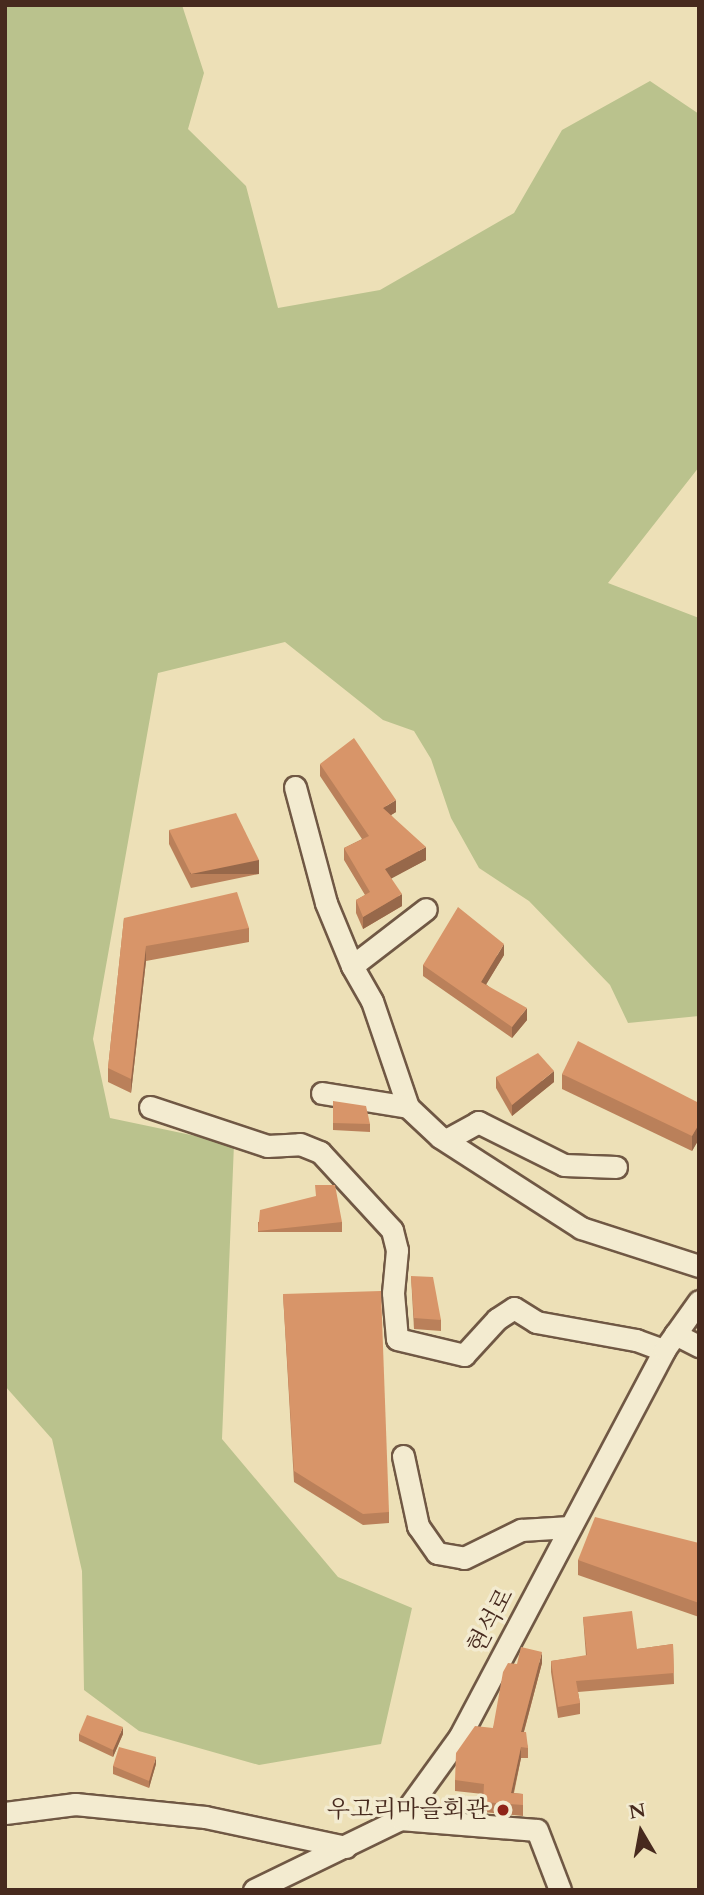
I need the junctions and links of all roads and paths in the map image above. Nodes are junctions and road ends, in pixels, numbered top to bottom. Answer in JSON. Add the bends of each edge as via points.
{"nodes":[{"id":1,"x":295,"y":787,"type":"dead end"},
{"id":2,"x":426,"y":909,"type":"dead end"},
{"id":3,"x":352,"y":966,"type":"junction"},
{"id":4,"x":322,"y":1093,"type":"dead end"},
{"id":5,"x":150,"y":1107,"type":"dead end"},
{"id":6,"x":408,"y":1107,"type":"junction"},
{"id":7,"x":446,"y":1140,"type":"junction"},
{"id":8,"x":617,"y":1167,"type":"dead end"},
{"id":9,"x":699,"y":1266,"type":"edge"},
{"id":10,"x":699,"y":1301,"type":"edge"},
{"id":11,"x":669,"y":1342,"type":"junction"},
{"id":12,"x":699,"y":1346,"type":"edge"},
{"id":13,"x":403,"y":1456,"type":"dead end"},
{"id":14,"x":570,"y":1527,"type":"junction"},
{"id":15,"x":5,"y":1813,"type":"edge"},
{"id":16,"x":400,"y":1819,"type":"junction"},
{"id":17,"x":346,"y":1847,"type":"junction"},
{"id":18,"x":264,"y":1888,"type":"edge"},
{"id":19,"x":560,"y":1890,"type":"edge"}],
"edges":[{"from":1,"to":3,"type":"street","via":[[326,903]]},
{"from":2,"to":3,"type":"street"},
{"from":3,"to":6,"type":"street","via":[[372,1001]]},
{"from":4,"to":6,"type":"street"},
{"from":5,"to":11,"type":"street","via":[[267,1146],[300,1144],[320,1152],[392,1230],[397,1250],[393,1293],[397,1339],[464,1355],[497,1319],[514,1308],[536,1322]]},
{"from":6,"to":7,"type":"street"},
{"from":7,"to":8,"type":"street","via":[[478,1122],[564,1165]]},
{"from":7,"to":9,"type":"street","via":[[581,1228]]},
{"from":10,"to":11,"type":"street","name":"현석로"},
{"from":11,"to":12,"type":"street"},
{"from":11,"to":14,"type":"street","name":"현석로"},
{"from":13,"to":14,"type":"street","via":[[418,1526],[437,1553],[464,1558],[521,1530]]},
{"from":14,"to":16,"type":"street","name":"현석로","via":[[460,1736]]},
{"from":15,"to":17,"type":"street","via":[[75,1804],[205,1816]]},
{"from":16,"to":17,"type":"street","name":"현석로"},
{"from":16,"to":19,"type":"street","via":[[537,1830]]},
{"from":17,"to":18,"type":"street","name":"현석로"}]}
